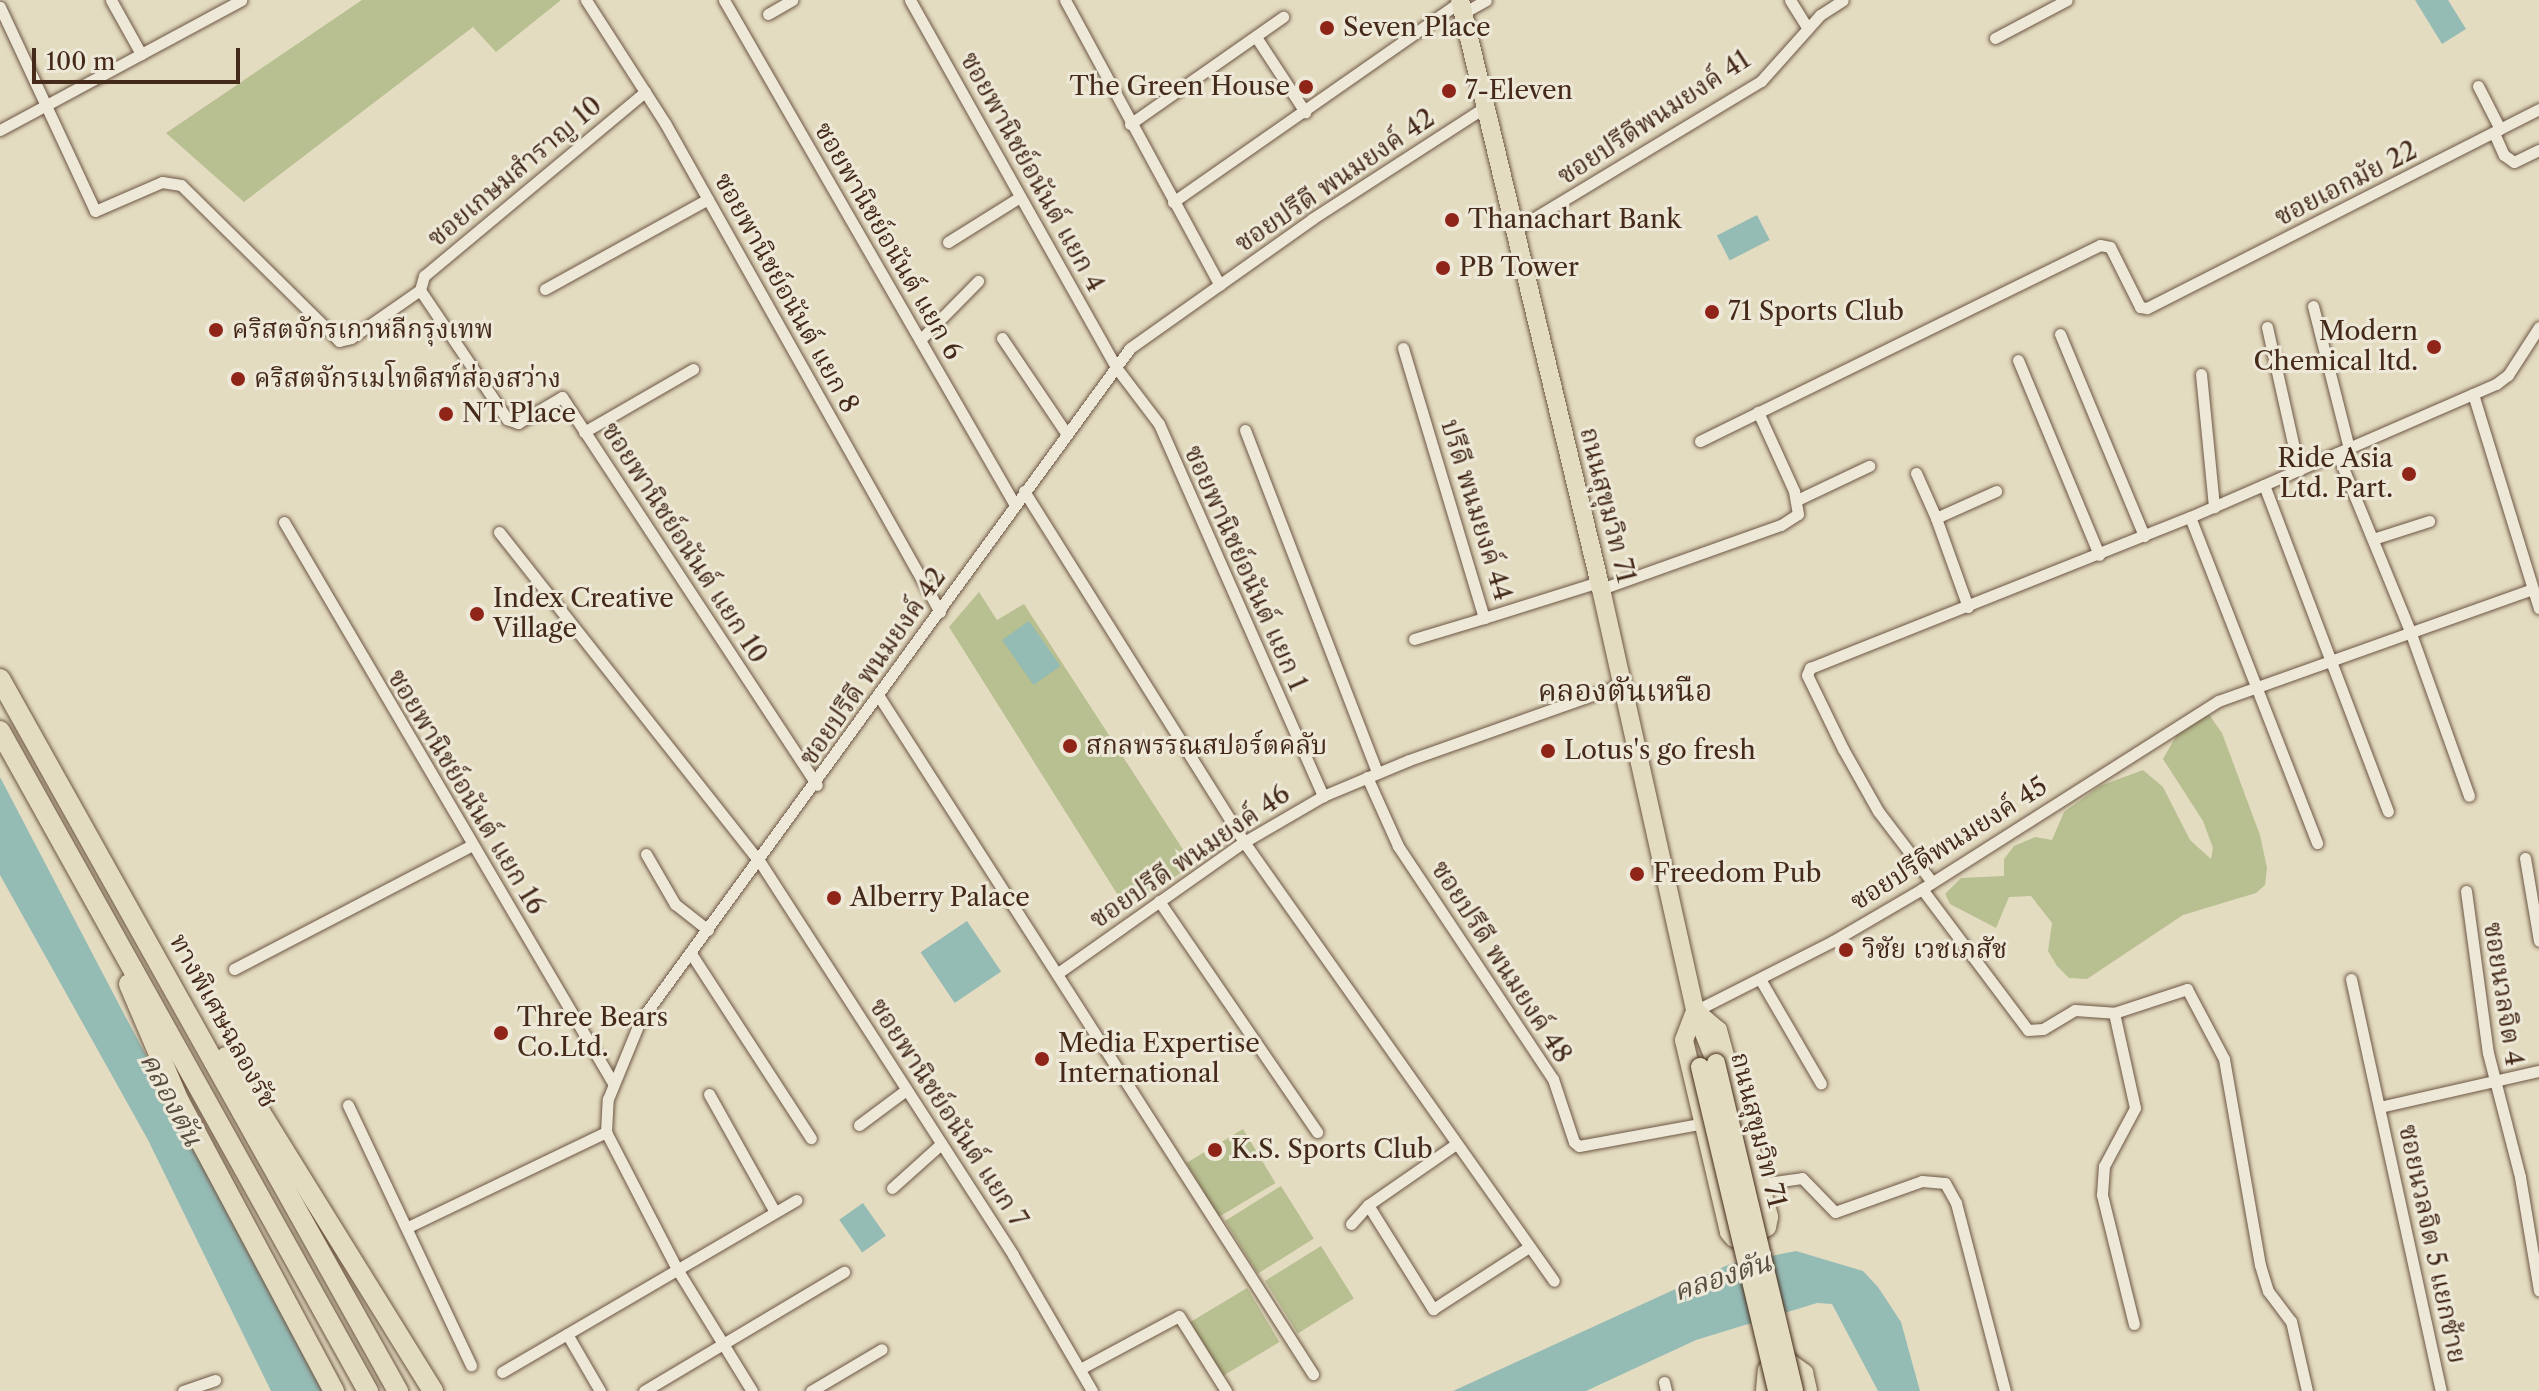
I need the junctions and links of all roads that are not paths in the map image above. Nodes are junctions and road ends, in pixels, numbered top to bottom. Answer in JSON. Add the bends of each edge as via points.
{"nodes":[{"id":1,"x":111,"y":0,"type":"edge"},
{"id":2,"x":241,"y":0,"type":"edge"},
{"id":3,"x":586,"y":0,"type":"edge"},
{"id":4,"x":724,"y":0,"type":"edge"},
{"id":5,"x":792,"y":0,"type":"edge"},
{"id":6,"x":910,"y":0,"type":"edge"},
{"id":7,"x":1065,"y":0,"type":"edge"},
{"id":8,"x":1486,"y":0,"type":"edge"},
{"id":9,"x":1790,"y":0,"type":"edge"},
{"id":10,"x":1843,"y":0,"type":"edge"},
{"id":11,"x":2067,"y":0,"type":"edge"},
{"id":12,"x":1461,"y":5,"type":"edge"},
{"id":13,"x":0,"y":7,"type":"edge"},
{"id":14,"x":768,"y":14,"type":"dead end"},
{"id":15,"x":1283,"y":17,"type":"dead end"},
{"id":16,"x":1807,"y":27,"type":"junction"},
{"id":17,"x":1256,"y":37,"type":"junction"},
{"id":18,"x":1995,"y":38,"type":"dead end"},
{"id":19,"x":141,"y":54,"type":"junction"},
{"id":20,"x":2478,"y":86,"type":"dead end"},
{"id":21,"x":645,"y":92,"type":"junction"},
{"id":22,"x":1485,"y":107,"type":"junction"},
{"id":23,"x":43,"y":108,"type":"junction"},
{"id":24,"x":2539,"y":109,"type":"edge"},
{"id":25,"x":1305,"y":112,"type":"junction"},
{"id":26,"x":1130,"y":124,"type":"junction"},
{"id":27,"x":0,"y":130,"type":"edge"},
{"id":28,"x":2497,"y":131,"type":"junction"},
{"id":29,"x":2539,"y":150,"type":"edge"},
{"id":30,"x":1020,"y":197,"type":"junction"},
{"id":31,"x":708,"y":199,"type":"junction"},
{"id":32,"x":1173,"y":202,"type":"junction"},
{"id":33,"x":1514,"y":230,"type":"junction"},
{"id":34,"x":948,"y":242,"type":"dead end"},
{"id":35,"x":978,"y":281,"type":"dead end"},
{"id":36,"x":1220,"y":285,"type":"junction"},
{"id":37,"x":545,"y":289,"type":"dead end"},
{"id":38,"x":420,"y":290,"type":"junction"},
{"id":39,"x":2313,"y":306,"type":"dead end"},
{"id":40,"x":2267,"y":327,"type":"dead end"},
{"id":41,"x":2539,"y":327,"type":"edge"},
{"id":42,"x":2060,"y":334,"type":"dead end"},
{"id":43,"x":1002,"y":338,"type":"dead end"},
{"id":44,"x":920,"y":340,"type":"junction"},
{"id":45,"x":1403,"y":348,"type":"dead end"},
{"id":46,"x":2018,"y":360,"type":"dead end"},
{"id":47,"x":1115,"y":366,"type":"junction"},
{"id":48,"x":693,"y":369,"type":"dead end"},
{"id":49,"x":2201,"y":374,"type":"dead end"},
{"id":50,"x":2473,"y":394,"type":"junction"},
{"id":51,"x":1758,"y":412,"type":"junction"},
{"id":52,"x":1245,"y":430,"type":"dead end"},
{"id":53,"x":584,"y":432,"type":"junction"},
{"id":54,"x":1066,"y":433,"type":"junction"},
{"id":55,"x":1700,"y":441,"type":"dead end"},
{"id":56,"x":2343,"y":451,"type":"junction"},
{"id":57,"x":1869,"y":466,"type":"dead end"},
{"id":58,"x":2299,"y":470,"type":"junction"},
{"id":59,"x":1916,"y":473,"type":"dead end"},
{"id":60,"x":2264,"y":485,"type":"junction"},
{"id":61,"x":1024,"y":491,"type":"junction"},
{"id":62,"x":1996,"y":491,"type":"dead end"},
{"id":63,"x":1797,"y":500,"type":"junction"},
{"id":64,"x":1015,"y":505,"type":"junction"},
{"id":65,"x":2214,"y":507,"type":"junction"},
{"id":66,"x":2190,"y":517,"type":"junction"},
{"id":67,"x":1936,"y":518,"type":"junction"},
{"id":68,"x":2429,"y":521,"type":"dead end"},
{"id":69,"x":284,"y":522,"type":"dead end"},
{"id":70,"x":499,"y":532,"type":"dead end"},
{"id":71,"x":2144,"y":536,"type":"junction"},
{"id":72,"x":2373,"y":539,"type":"junction"},
{"id":73,"x":2099,"y":555,"type":"junction"},
{"id":74,"x":1600,"y":586,"type":"junction"},
{"id":75,"x":2533,"y":589,"type":"junction"},
{"id":76,"x":1968,"y":607,"type":"junction"},
{"id":77,"x":2539,"y":608,"type":"edge"},
{"id":78,"x":940,"y":612,"type":"junction"},
{"id":79,"x":1484,"y":618,"type":"junction"},
{"id":80,"x":2410,"y":631,"type":"junction"},
{"id":81,"x":1414,"y":639,"type":"dead end"},
{"id":82,"x":2329,"y":660,"type":"junction"},
{"id":83,"x":0,"y":679,"type":"edge"},
{"id":84,"x":1621,"y":685,"type":"junction"},
{"id":85,"x":2255,"y":686,"type":"junction"},
{"id":86,"x":880,"y":698,"type":"junction"},
{"id":87,"x":0,"y":731,"type":"edge"},
{"id":88,"x":1372,"y":774,"type":"junction"},
{"id":89,"x":817,"y":785,"type":"junction"},
{"id":90,"x":1323,"y":796,"type":"junction"},
{"id":91,"x":2469,"y":796,"type":"dead end"},
{"id":92,"x":2388,"y":811,"type":"dead end"},
{"id":93,"x":1244,"y":842,"type":"junction"},
{"id":94,"x":2317,"y":843,"type":"dead end"},
{"id":95,"x":472,"y":845,"type":"junction"},
{"id":96,"x":646,"y":854,"type":"dead end"},
{"id":97,"x":2525,"y":858,"type":"dead end"},
{"id":98,"x":760,"y":862,"type":"junction"},
{"id":99,"x":79,"y":871,"type":"junction"},
{"id":100,"x":1927,"y":886,"type":"junction"},
{"id":101,"x":2466,"y":891,"type":"dead end"},
{"id":102,"x":1159,"y":901,"type":"junction"},
{"id":103,"x":708,"y":930,"type":"junction"},
{"id":104,"x":2539,"y":941,"type":"edge"},
{"id":105,"x":690,"y":952,"type":"junction"},
{"id":106,"x":234,"y":969,"type":"dead end"},
{"id":107,"x":1058,"y":973,"type":"junction"},
{"id":108,"x":1760,"y":979,"type":"junction"},
{"id":109,"x":2351,"y":979,"type":"dead end"},
{"id":110,"x":182,"y":1000,"type":"junction"},
{"id":111,"x":2114,"y":1013,"type":"junction"},
{"id":112,"x":1697,"y":1017,"type":"junction"},
{"id":113,"x":1708,"y":1065,"type":"junction"},
{"id":114,"x":2539,"y":1071,"type":"edge"},
{"id":115,"x":2494,"y":1080,"type":"junction"},
{"id":116,"x":613,"y":1083,"type":"junction"},
{"id":117,"x":1821,"y":1084,"type":"dead end"},
{"id":118,"x":906,"y":1090,"type":"junction"},
{"id":119,"x":709,"y":1094,"type":"dead end"},
{"id":120,"x":348,"y":1105,"type":"dead end"},
{"id":121,"x":2380,"y":1107,"type":"junction"},
{"id":122,"x":1704,"y":1123,"type":"junction"},
{"id":123,"x":859,"y":1125,"type":"dead end"},
{"id":124,"x":606,"y":1132,"type":"junction"},
{"id":125,"x":1317,"y":1132,"type":"dead end"},
{"id":126,"x":811,"y":1138,"type":"dead end"},
{"id":127,"x":941,"y":1144,"type":"junction"},
{"id":128,"x":1456,"y":1144,"type":"junction"},
{"id":129,"x":1760,"y":1184,"type":"junction"},
{"id":130,"x":892,"y":1188,"type":"dead end"},
{"id":131,"x":796,"y":1200,"type":"dead end"},
{"id":132,"x":1368,"y":1205,"type":"junction"},
{"id":133,"x":775,"y":1212,"type":"junction"},
{"id":134,"x":1351,"y":1224,"type":"dead end"},
{"id":135,"x":408,"y":1227,"type":"junction"},
{"id":136,"x":1529,"y":1247,"type":"junction"},
{"id":137,"x":677,"y":1269,"type":"junction"},
{"id":138,"x":844,"y":1272,"type":"dead end"},
{"id":139,"x":1554,"y":1281,"type":"dead end"},
{"id":140,"x":2539,"y":1290,"type":"edge"},
{"id":141,"x":2134,"y":1324,"type":"dead end"},
{"id":142,"x":567,"y":1334,"type":"junction"},
{"id":143,"x":723,"y":1344,"type":"junction"},
{"id":144,"x":882,"y":1349,"type":"dead end"},
{"id":145,"x":471,"y":1365,"type":"dead end"},
{"id":146,"x":1080,"y":1369,"type":"junction"},
{"id":147,"x":502,"y":1372,"type":"dead end"},
{"id":148,"x":1313,"y":1374,"type":"dead end"},
{"id":149,"x":215,"y":1380,"type":"dead end"},
{"id":150,"x":183,"y":1391,"type":"edge"},
{"id":151,"x":334,"y":1391,"type":"edge"},
{"id":152,"x":368,"y":1391,"type":"edge"},
{"id":153,"x":398,"y":1391,"type":"edge"},
{"id":154,"x":433,"y":1391,"type":"edge"},
{"id":155,"x":600,"y":1391,"type":"edge"},
{"id":156,"x":644,"y":1391,"type":"edge"},
{"id":157,"x":752,"y":1391,"type":"edge"},
{"id":158,"x":811,"y":1391,"type":"edge"},
{"id":159,"x":1092,"y":1391,"type":"edge"},
{"id":160,"x":1226,"y":1391,"type":"edge"},
{"id":161,"x":1765,"y":1391,"type":"edge"},
{"id":162,"x":1777,"y":1391,"type":"edge"},
{"id":163,"x":1794,"y":1391,"type":"edge"},
{"id":164,"x":1808,"y":1391,"type":"edge"},
{"id":165,"x":2005,"y":1391,"type":"edge"},
{"id":166,"x":2307,"y":1391,"type":"edge"},
{"id":167,"x":2441,"y":1391,"type":"edge"}],
"edges":[{"from":1,"to":19,"type":"street"},
{"from":2,"to":19,"type":"street"},
{"from":3,"to":21,"type":"street","name":"ซอยพานิชย์อนันต์ แยก 8"},
{"from":4,"to":44,"type":"street","name":"ซอยพานิชย์อนันต์ แยก 6"},
{"from":5,"to":14,"type":"street"},
{"from":6,"to":30,"type":"street","name":"ซอยพานิชย์อนันต์ แยก 4"},
{"from":7,"to":26,"type":"street"},
{"from":8,"to":12,"type":"street"},
{"from":9,"to":16,"type":"street"},
{"from":10,"to":16,"type":"street","name":"ซอยปรีดีพนมยงค์ 41"},
{"from":11,"to":18,"type":"street"},
{"from":12,"to":22,"type":"main road","name":"ถนนสุขุมวิท 71"},
{"from":12,"to":25,"type":"street"},
{"from":13,"to":23,"type":"street"},
{"from":15,"to":17,"type":"street"},
{"from":16,"to":33,"type":"street","name":"ซอยปรีดีพนมยงค์ 41","via":[[1761,81]]},
{"from":17,"to":25,"type":"street"},
{"from":17,"to":26,"type":"street"},
{"from":19,"to":23,"type":"street"},
{"from":20,"to":28,"type":"street"},
{"from":21,"to":31,"type":"street","name":"ซอยพานิชย์อนันต์ แยก 8"},
{"from":21,"to":38,"type":"street","name":"ซอยเกษมสำราญ 10","via":[[424,276]]},
{"from":22,"to":33,"type":"main road","name":"ถนนสุขุมวิท 71"},
{"from":22,"to":36,"type":"street","name":"ซอยปรีดี พนมยงค์ 42"},
{"from":23,"to":27,"type":"street"},
{"from":23,"to":38,"type":"street","via":[[95,211],[162,182],[181,185],[339,341]]},
{"from":24,"to":28,"type":"street","name":"ซอยเอกมัย 22"},
{"from":25,"to":32,"type":"street"},
{"from":26,"to":32,"type":"street"},
{"from":28,"to":29,"type":"street","via":[[2514,162]]},
{"from":28,"to":51,"type":"street","name":"ซอยเอกมัย 22","via":[[2171,297],[2140,307],[2110,247],[2100,245]]},
{"from":30,"to":34,"type":"street"},
{"from":30,"to":47,"type":"street","name":"ซอยพานิชย์อนันต์ แยก 4"},
{"from":31,"to":37,"type":"street"},
{"from":31,"to":78,"type":"street","name":"ซอยพานิชย์อนันต์ แยก 8"},
{"from":32,"to":36,"type":"street"},
{"from":33,"to":74,"type":"main road","name":"ถนนสุขุมวิท 71"},
{"from":35,"to":44,"type":"street"},
{"from":36,"to":47,"type":"street","name":"ซอยปรีดี พนมยงค์ 42","via":[[1130,348]]},
{"from":38,"to":53,"type":"street","name":"ซอยพานิชย์อนันต์ แยก 10","via":[[507,419],[518,423],[562,397]]},
{"from":39,"to":56,"type":"street"},
{"from":40,"to":58,"type":"street"},
{"from":41,"to":50,"type":"street","via":[[2508,375]]},
{"from":42,"to":71,"type":"street"},
{"from":43,"to":54,"type":"street"},
{"from":44,"to":64,"type":"street","name":"ซอยพานิชย์อนันต์ แยก 6"},
{"from":45,"to":79,"type":"street","name":"ปรีดี พนมยงค์ 44"},
{"from":46,"to":73,"type":"street"},
{"from":47,"to":54,"type":"street","name":"ซอยปรีดี พนมยงค์ 42"},
{"from":47,"to":90,"type":"street","name":"ซอยพานิชย์อนันต์ แยก 1","via":[[1159,424]]},
{"from":48,"to":53,"type":"street"},
{"from":49,"to":65,"type":"street"},
{"from":50,"to":56,"type":"street"},
{"from":50,"to":75,"type":"street"},
{"from":51,"to":55,"type":"street"},
{"from":51,"to":63,"type":"street"},
{"from":52,"to":88,"type":"street"},
{"from":53,"to":89,"type":"street","name":"ซอยพานิชย์อนันต์ แยก 10"},
{"from":54,"to":61,"type":"street","name":"ซอยปรีดี พนมยงค์ 42"},
{"from":56,"to":58,"type":"street"},
{"from":56,"to":72,"type":"street"},
{"from":57,"to":63,"type":"street"},
{"from":58,"to":60,"type":"street"},
{"from":59,"to":67,"type":"street"},
{"from":60,"to":65,"type":"street"},
{"from":60,"to":82,"type":"street"},
{"from":61,"to":64,"type":"street","name":"ซอยปรีดี พนมยงค์ 42"},
{"from":61,"to":93,"type":"street"},
{"from":62,"to":67,"type":"street"},
{"from":63,"to":74,"type":"street","name":"ปรีดี พนมยงค์ 44","via":[[1798,514],[1781,525]]},
{"from":64,"to":78,"type":"street","name":"ซอยปรีดี พนมยงค์ 42"},
{"from":65,"to":66,"type":"street"},
{"from":66,"to":71,"type":"street"},
{"from":66,"to":85,"type":"street"},
{"from":67,"to":76,"type":"street"},
{"from":68,"to":72,"type":"street"},
{"from":69,"to":95,"type":"street","name":"ซอยพานิชย์อนันต์ แยก 16"},
{"from":70,"to":98,"type":"street","name":"ซอยพานิชย์อนันต์ แยก 7"},
{"from":71,"to":73,"type":"street"},
{"from":72,"to":80,"type":"street"},
{"from":73,"to":76,"type":"street"},
{"from":74,"to":79,"type":"street","name":"ปรีดี พนมยงค์ 44"},
{"from":74,"to":84,"type":"main road","name":"ถนนสุขุมวิท 71"},
{"from":75,"to":77,"type":"street"},
{"from":75,"to":80,"type":"street","name":"ซอยปรีดีพนมยงค์ 45"},
{"from":76,"to":100,"type":"street","via":[[1806,674],[1878,811]]},
{"from":78,"to":86,"type":"street","name":"ซอยปรีดี พนมยงค์ 42"},
{"from":79,"to":81,"type":"street"},
{"from":80,"to":82,"type":"street","name":"ซอยปรีดีพนมยงค์ 45"},
{"from":80,"to":91,"type":"street"},
{"from":82,"to":85,"type":"street","name":"ซอยปรีดีพนมยงค์ 45"},
{"from":82,"to":92,"type":"street"},
{"from":83,"to":110,"type":"highway","name":"ทางพิเศษฉลองรัช"},
{"from":84,"to":88,"type":"street","name":"ซอยปรีดี พนมยงค์ 46"},
{"from":84,"to":112,"type":"main road","name":"ถนนสุขุมวิท 71"},
{"from":85,"to":94,"type":"street"},
{"from":85,"to":100,"type":"street","name":"ซอยปรีดีพนมยงค์ 45","via":[[2218,701]]},
{"from":86,"to":89,"type":"street","name":"ซอยปรีดี พนมยงค์ 42"},
{"from":86,"to":107,"type":"street"},
{"from":87,"to":99,"type":"highway","name":"ทางพิเศษฉลองรัช"},
{"from":88,"to":90,"type":"street","name":"ซอยปรีดี พนมยงค์ 46"},
{"from":88,"to":122,"type":"street","name":"ซอยปรีดี พนมยงค์ 48","via":[[1398,846],[1553,1079],[1574,1142],[1579,1146]]},
{"from":89,"to":98,"type":"street","name":"ซอยปรีดี พนมยงค์ 42"},
{"from":90,"to":93,"type":"street","name":"ซอยปรีดี พนมยงค์ 46"},
{"from":93,"to":102,"type":"street","name":"ซอยปรีดี พนมยงค์ 46"},
{"from":93,"to":128,"type":"street"},
{"from":95,"to":106,"type":"street"},
{"from":95,"to":116,"type":"street","name":"ซอยพานิชย์อนันต์ แยก 16"},
{"from":96,"to":103,"type":"street","via":[[675,904]]},
{"from":97,"to":104,"type":"street"},
{"from":98,"to":103,"type":"street","name":"ซอยปรีดี พนมยงค์ 42"},
{"from":98,"to":118,"type":"street","name":"ซอยพานิชย์อนันต์ แยก 7"},
{"from":99,"to":151,"type":"highway","via":[[179,1101]]},
{"from":99,"to":152,"type":"highway","name":"ทางพิเศษฉลองรัช"},
{"from":100,"to":108,"type":"street","name":"ซอยปรีดีพนมยงค์ 45"},
{"from":100,"to":111,"type":"street","via":[[2028,1030],[2043,1029],[2075,1010]]},
{"from":101,"to":115,"type":"street","name":"ซอยนวลจิต 4"},
{"from":102,"to":107,"type":"street","name":"ซอยปรีดี พนมยงค์ 46"},
{"from":102,"to":125,"type":"street"},
{"from":103,"to":105,"type":"street","name":"ซอยปรีดี พนมยงค์ 42"},
{"from":105,"to":116,"type":"street","name":"ซอยปรีดี พนมยงค์ 42","via":[[640,1021]]},
{"from":105,"to":126,"type":"street"},
{"from":107,"to":148,"type":"street"},
{"from":108,"to":112,"type":"street","name":"ซอยปรีดีพนมยงค์ 45"},
{"from":108,"to":117,"type":"street"},
{"from":109,"to":121,"type":"street","name":"ซอยนวลจิต 5 แยกซ้าย"},
{"from":110,"to":153,"type":"highway","name":"ทางพิเศษฉลองรัช"},
{"from":110,"to":154,"type":"highway","via":[[242,1079]]},
{"from":111,"to":141,"type":"street","via":[[2135,1108],[2104,1166],[2102,1195]]},
{"from":111,"to":166,"type":"street","via":[[2186,988],[2224,1059],[2260,1265],[2268,1291],[2291,1321]]},
{"from":112,"to":113,"type":"main road","name":"ถนนสุขุมวิท 71"},
{"from":112,"to":122,"type":"main road","via":[[1684,1040]]},
{"from":112,"to":129,"type":"main road","via":[[1718,1030]]},
{"from":113,"to":162,"type":"main road","name":"ถนนสุขุมวิท 71","bridge":true},
{"from":113,"to":163,"type":"main road","name":"ถนนสุขุมวิท 71","bridge":true},
{"from":114,"to":115,"type":"street"},
{"from":115,"to":121,"type":"street"},
{"from":115,"to":140,"type":"street","name":"ซอยนวลจิต 4","via":[[2520,1177]]},
{"from":116,"to":124,"type":"street","name":"ซอยปรีดี พนมยงค์ 42"},
{"from":118,"to":123,"type":"street"},
{"from":118,"to":127,"type":"street","name":"ซอยพานิชย์อนันต์ แยก 7"},
{"from":119,"to":133,"type":"street"},
{"from":120,"to":135,"type":"street"},
{"from":121,"to":167,"type":"street","name":"ซอยนวลจิต 5 แยกซ้าย"},
{"from":122,"to":129,"type":"main road","via":[[1734,1238],[1758,1235],[1767,1227]]},
{"from":124,"to":135,"type":"street"},
{"from":124,"to":137,"type":"street"},
{"from":127,"to":130,"type":"street"},
{"from":127,"to":146,"type":"street","name":"ซอยพานิชย์อนันต์ แยก 7"},
{"from":128,"to":132,"type":"street"},
{"from":128,"to":136,"type":"street"},
{"from":129,"to":165,"type":"street","via":[[1802,1178],[1835,1212],[1922,1181],[1945,1183],[1956,1203]]},
{"from":131,"to":133,"type":"street"},
{"from":132,"to":134,"type":"street"},
{"from":132,"to":136,"type":"street","via":[[1433,1309]]},
{"from":133,"to":137,"type":"street"},
{"from":135,"to":145,"type":"street"},
{"from":136,"to":139,"type":"street"},
{"from":137,"to":142,"type":"street"},
{"from":137,"to":143,"type":"street"},
{"from":138,"to":143,"type":"street"},
{"from":142,"to":147,"type":"street"},
{"from":142,"to":155,"type":"street"},
{"from":143,"to":156,"type":"street"},
{"from":143,"to":157,"type":"street"},
{"from":144,"to":158,"type":"street"},
{"from":146,"to":159,"type":"street","name":"ซอยพานิชย์อนันต์ แยก 7"},
{"from":146,"to":160,"type":"street","via":[[1179,1316]]},
{"from":149,"to":150,"type":"street"},
{"from":161,"to":164,"type":"main road","via":[[1767,1370],[1789,1362],[1804,1373]]}]}
